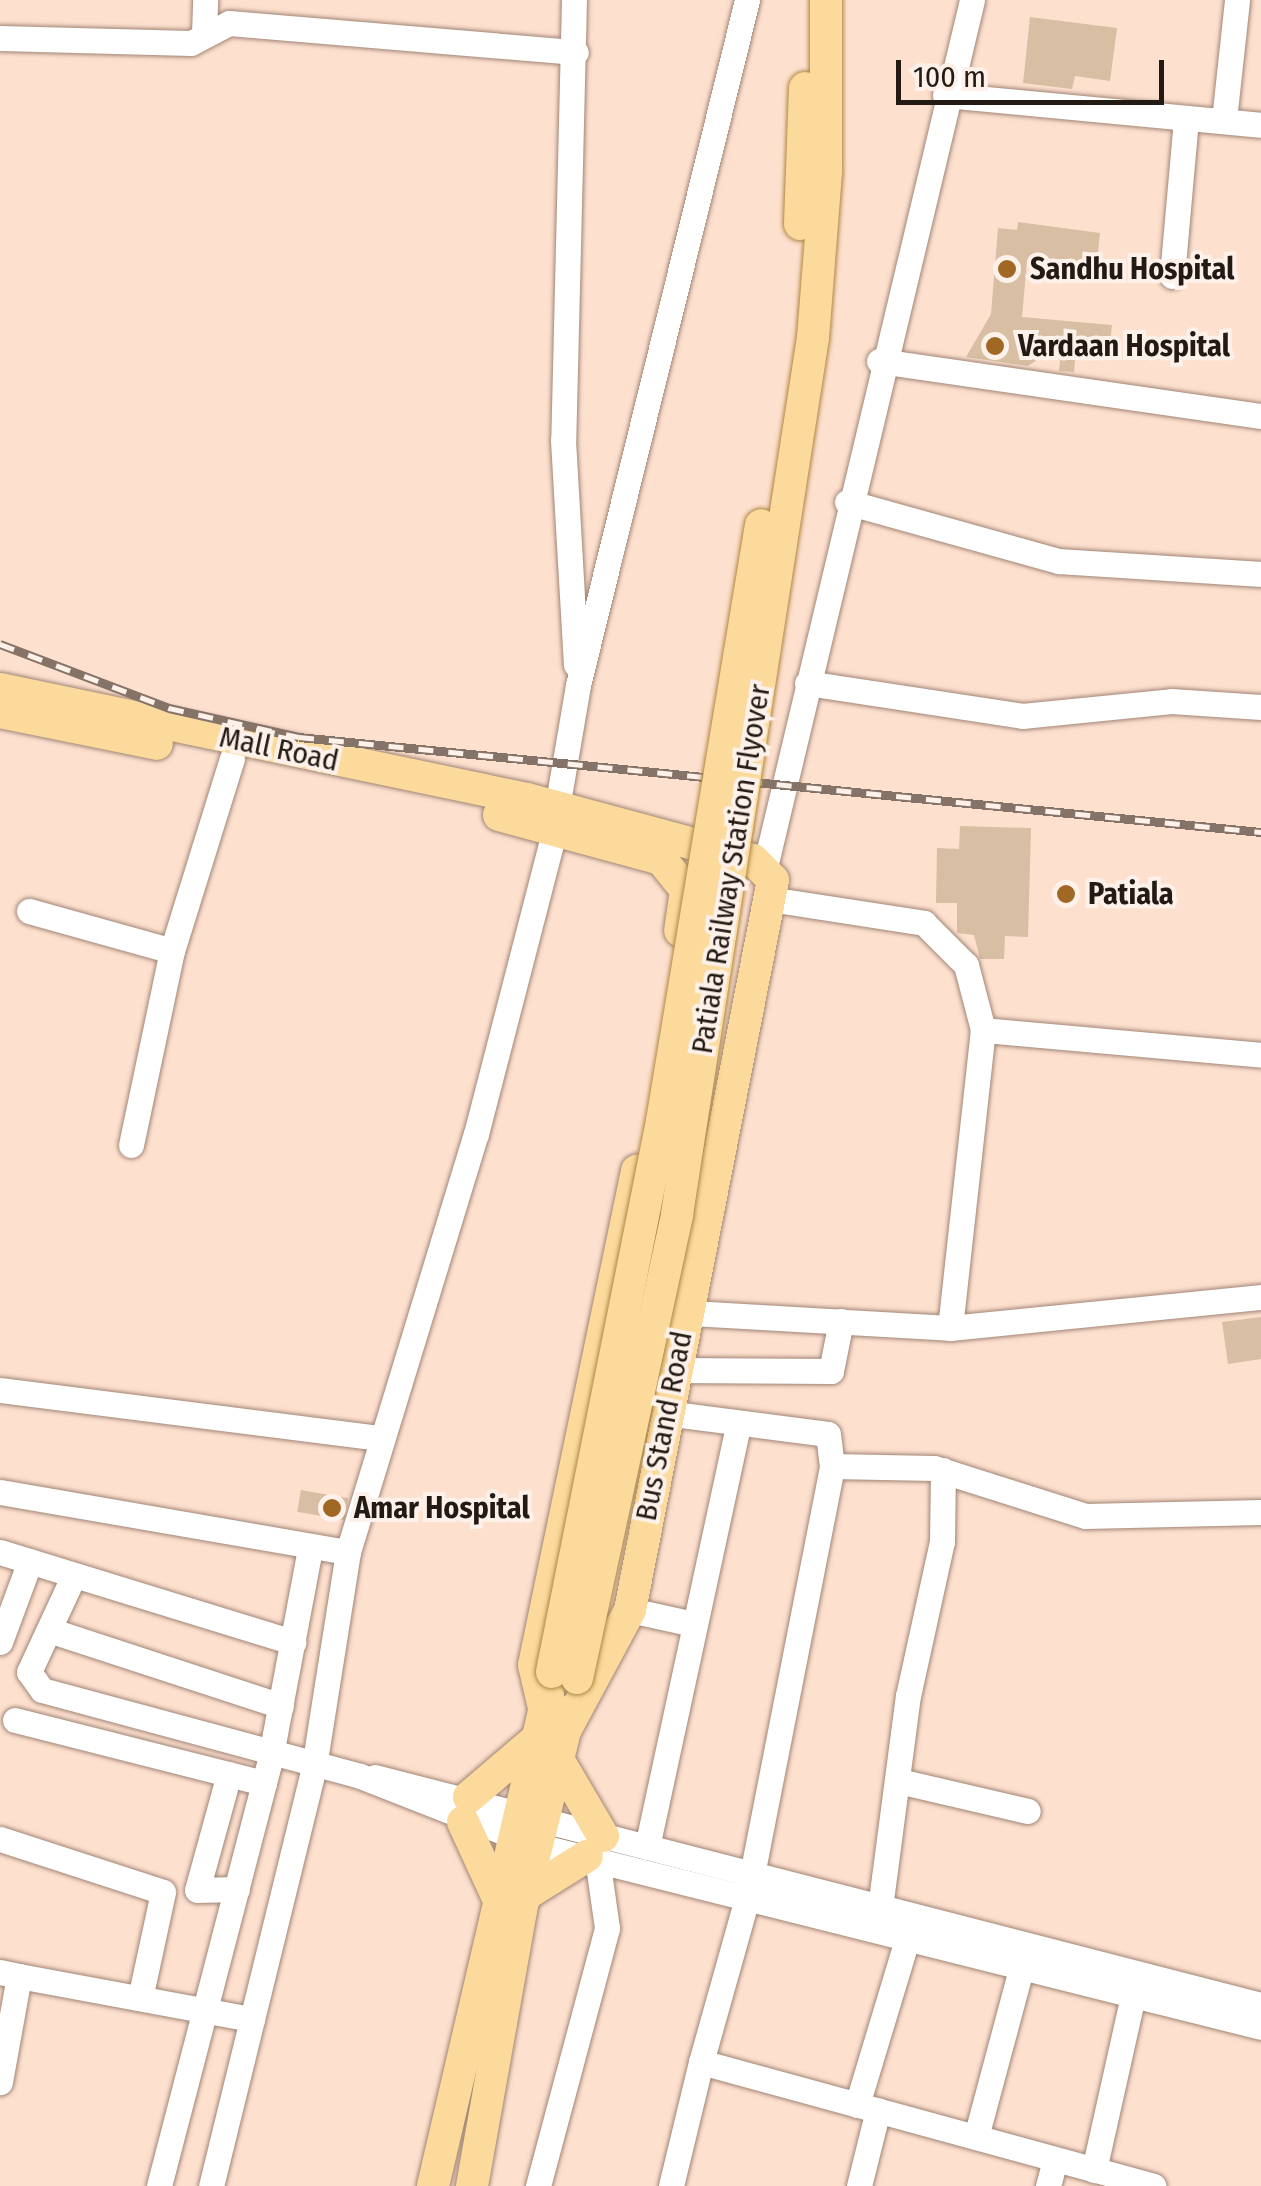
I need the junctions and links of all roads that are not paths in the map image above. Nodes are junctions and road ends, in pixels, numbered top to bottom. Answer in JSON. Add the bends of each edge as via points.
{"nodes":[{"id":1,"x":204,"y":0,"type":"edge"},
{"id":2,"x":574,"y":0,"type":"edge"},
{"id":3,"x":747,"y":0,"type":"edge"},
{"id":4,"x":805,"y":0,"type":"edge"},
{"id":5,"x":826,"y":0,"type":"edge"},
{"id":6,"x":972,"y":0,"type":"edge"},
{"id":7,"x":1237,"y":0,"type":"edge"},
{"id":8,"x":204,"y":34,"type":"junction"},
{"id":9,"x":0,"y":38,"type":"edge"},
{"id":10,"x":576,"y":52,"type":"junction"},
{"id":11,"x":945,"y":96,"type":"junction"},
{"id":12,"x":1186,"y":119,"type":"junction"},
{"id":13,"x":1224,"y":120,"type":"junction"},
{"id":14,"x":1261,"y":125,"type":"edge"},
{"id":15,"x":1172,"y":276,"type":"dead end"},
{"id":16,"x":879,"y":361,"type":"junction"},
{"id":17,"x":1261,"y":416,"type":"edge"},
{"id":18,"x":846,"y":502,"type":"junction"},
{"id":19,"x":1261,"y":574,"type":"edge"},
{"id":20,"x":807,"y":683,"type":"junction"},
{"id":21,"x":578,"y":685,"type":"junction"},
{"id":22,"x":0,"y":689,"type":"edge"},
{"id":23,"x":1261,"y":707,"type":"edge"},
{"id":24,"x":0,"y":712,"type":"edge"},
{"id":25,"x":232,"y":758,"type":"junction"},
{"id":26,"x":514,"y":819,"type":"joint"},
{"id":27,"x":556,"y":820,"type":"junction"},
{"id":28,"x":764,"y":867,"type":"junction"},
{"id":29,"x":776,"y":900,"type":"junction"},
{"id":30,"x":29,"y":911,"type":"dead end"},
{"id":31,"x":172,"y":951,"type":"junction"},
{"id":32,"x":984,"y":1030,"type":"junction"},
{"id":33,"x":1261,"y":1055,"type":"edge"},
{"id":34,"x":132,"y":1144,"type":"dead end"},
{"id":35,"x":1261,"y":1297,"type":"edge"},
{"id":36,"x":605,"y":1305,"type":"junction"},
{"id":37,"x":686,"y":1313,"type":"junction"},
{"id":38,"x":841,"y":1322,"type":"junction"},
{"id":39,"x":950,"y":1328,"type":"junction"},
{"id":40,"x":675,"y":1370,"type":"junction"},
{"id":41,"x":0,"y":1390,"type":"edge"},
{"id":42,"x":666,"y":1413,"type":"junction"},
{"id":43,"x":738,"y":1427,"type":"junction"},
{"id":44,"x":380,"y":1438,"type":"junction"},
{"id":45,"x":832,"y":1466,"type":"junction"},
{"id":46,"x":944,"y":1470,"type":"junction"},
{"id":47,"x":0,"y":1492,"type":"edge"},
{"id":48,"x":1261,"y":1512,"type":"edge"},
{"id":49,"x":310,"y":1548,"type":"junction"},
{"id":50,"x":0,"y":1552,"type":"edge"},
{"id":51,"x":348,"y":1552,"type":"junction"},
{"id":52,"x":30,"y":1562,"type":"junction"},
{"id":53,"x":74,"y":1575,"type":"junction"},
{"id":54,"x":630,"y":1610,"type":"junction"},
{"id":55,"x":692,"y":1624,"type":"junction"},
{"id":56,"x":49,"y":1630,"type":"junction"},
{"id":57,"x":0,"y":1642,"type":"edge"},
{"id":58,"x":292,"y":1642,"type":"junction"},
{"id":59,"x":565,"y":1675,"type":"junction"},
{"id":60,"x":281,"y":1706,"type":"junction"},
{"id":61,"x":15,"y":1720,"type":"dead end"},
{"id":62,"x":552,"y":1735,"type":"junction"},
{"id":63,"x":272,"y":1755,"type":"junction"},
{"id":64,"x":314,"y":1766,"type":"junction"},
{"id":65,"x":228,"y":1774,"type":"junction"},
{"id":66,"x":264,"y":1782,"type":"junction"},
{"id":67,"x":903,"y":1782,"type":"junction"},
{"id":68,"x":466,"y":1810,"type":"junction"},
{"id":69,"x":1028,"y":1811,"type":"dead end"},
{"id":70,"x":529,"y":1828,"type":"junction"},
{"id":71,"x":0,"y":1839,"type":"edge"},
{"id":72,"x":647,"y":1848,"type":"junction"},
{"id":73,"x":596,"y":1850,"type":"junction"},
{"id":74,"x":750,"y":1885,"type":"junction"},
{"id":75,"x":237,"y":1888,"type":"junction"},
{"id":76,"x":511,"y":1897,"type":"junction"},
{"id":77,"x":879,"y":1918,"type":"junction"},
{"id":78,"x":908,"y":1936,"type":"junction"},
{"id":79,"x":1022,"y":1966,"type":"junction"},
{"id":80,"x":10,"y":1974,"type":"edge"},
{"id":81,"x":1136,"y":1983,"type":"junction"},
{"id":82,"x":140,"y":1998,"type":"junction"},
{"id":83,"x":1261,"y":2004,"type":"edge"},
{"id":84,"x":207,"y":2009,"type":"junction"},
{"id":85,"x":252,"y":2019,"type":"junction"},
{"id":86,"x":1261,"y":2026,"type":"edge"},
{"id":87,"x":701,"y":2062,"type":"junction"},
{"id":88,"x":0,"y":2082,"type":"edge"},
{"id":89,"x":868,"y":2107,"type":"junction"},
{"id":90,"x":976,"y":2137,"type":"junction"},
{"id":91,"x":1055,"y":2160,"type":"junction"},
{"id":92,"x":1094,"y":2170,"type":"junction"},
{"id":93,"x":159,"y":2186,"type":"edge"},
{"id":94,"x":211,"y":2186,"type":"edge"},
{"id":95,"x":434,"y":2186,"type":"edge"},
{"id":96,"x":472,"y":2186,"type":"edge"},
{"id":97,"x":538,"y":2186,"type":"edge"},
{"id":98,"x":671,"y":2186,"type":"edge"},
{"id":99,"x":859,"y":2186,"type":"edge"},
{"id":100,"x":1048,"y":2186,"type":"edge"},
{"id":101,"x":1153,"y":2186,"type":"edge"}],
"edges":[{"from":1,"to":8,"type":"street"},
{"from":2,"to":10,"type":"street"},
{"from":3,"to":21,"type":"street"},
{"from":4,"to":59,"type":"main road","name":"Patiala Railway Station Flyover","bridge":true,"via":[[788,361]]},
{"from":5,"to":59,"type":"main road","name":"Patiala Railway Station Flyover","bridge":true,"via":[[826,171],[813,338],[677,1214]]},
{"from":6,"to":11,"type":"street"},
{"from":7,"to":13,"type":"street"},
{"from":8,"to":9,"type":"street","via":[[191,43]]},
{"from":8,"to":10,"type":"street","via":[[229,22]]},
{"from":10,"to":21,"type":"street","via":[[563,440]]},
{"from":11,"to":12,"type":"street"},
{"from":11,"to":16,"type":"street"},
{"from":12,"to":13,"type":"street"},
{"from":12,"to":15,"type":"street"},
{"from":13,"to":14,"type":"street"},
{"from":16,"to":17,"type":"street"},
{"from":16,"to":18,"type":"street"},
{"from":18,"to":19,"type":"street","via":[[1059,560]]},
{"from":18,"to":20,"type":"street"},
{"from":20,"to":23,"type":"street","via":[[1022,716],[1171,701]]},
{"from":20,"to":28,"type":"street"},
{"from":21,"to":27,"type":"street"},
{"from":22,"to":27,"type":"main road","name":"Mall Road"},
{"from":24,"to":25,"type":"main road","name":"Mall Road"},
{"from":25,"to":26,"type":"main road","name":"Mall Road"},
{"from":25,"to":31,"type":"street"},
{"from":26,"to":27,"type":"main road","name":"Bus Stand Road"},
{"from":27,"to":28,"type":"main road","name":"Bus Stand Road"},
{"from":27,"to":36,"type":"main road","name":"Bus Stand Road","via":[[661,859],[686,890],[641,1155]]},
{"from":27,"to":44,"type":"street","via":[[476,1134]]},
{"from":28,"to":29,"type":"main road"},
{"from":29,"to":32,"type":"street","via":[[924,922],[966,965]]},
{"from":29,"to":37,"type":"main road","name":"Bus Stand Road"},
{"from":30,"to":31,"type":"street"},
{"from":31,"to":34,"type":"street"},
{"from":32,"to":33,"type":"street"},
{"from":32,"to":39,"type":"street"},
{"from":35,"to":39,"type":"street"},
{"from":36,"to":37,"type":"street"},
{"from":36,"to":62,"type":"main road","name":"Bus Stand Road","via":[[534,1666]]},
{"from":37,"to":38,"type":"street"},
{"from":37,"to":40,"type":"main road","name":"Bus Stand Road"},
{"from":38,"to":39,"type":"street"},
{"from":38,"to":40,"type":"street","via":[[831,1371]]},
{"from":40,"to":42,"type":"main road","name":"Bus Stand Road"},
{"from":41,"to":44,"type":"street"},
{"from":42,"to":43,"type":"street"},
{"from":42,"to":54,"type":"main road","name":"Bus Stand Road"},
{"from":43,"to":45,"type":"street","via":[[831,1435]]},
{"from":43,"to":55,"type":"street"},
{"from":44,"to":51,"type":"street"},
{"from":45,"to":46,"type":"street"},
{"from":45,"to":74,"type":"street"},
{"from":46,"to":48,"type":"street","via":[[1086,1516]]},
{"from":46,"to":67,"type":"street","via":[[942,1542],[908,1696]]},
{"from":47,"to":49,"type":"street"},
{"from":49,"to":51,"type":"street"},
{"from":49,"to":58,"type":"street"},
{"from":50,"to":52,"type":"street"},
{"from":51,"to":64,"type":"street"},
{"from":52,"to":53,"type":"street"},
{"from":52,"to":57,"type":"street"},
{"from":53,"to":56,"type":"street"},
{"from":53,"to":58,"type":"street"},
{"from":54,"to":55,"type":"street"},
{"from":54,"to":62,"type":"main road","name":"Bus Stand Road"},
{"from":55,"to":72,"type":"street"},
{"from":56,"to":60,"type":"street"},
{"from":56,"to":63,"type":"street","via":[[30,1672],[42,1690]]},
{"from":58,"to":60,"type":"street"},
{"from":59,"to":62,"type":"main road","name":"Patiala Railway Station Flyover"},
{"from":60,"to":63,"type":"street"},
{"from":61,"to":65,"type":"street"},
{"from":62,"to":68,"type":"main road"},
{"from":62,"to":70,"type":"main road","name":"Bus Stand Road"},
{"from":62,"to":73,"type":"main road"},
{"from":63,"to":64,"type":"street"},
{"from":63,"to":66,"type":"street"},
{"from":64,"to":68,"type":"street"},
{"from":64,"to":85,"type":"street"},
{"from":65,"to":66,"type":"street"},
{"from":65,"to":75,"type":"street","via":[[198,1890]]},
{"from":66,"to":75,"type":"street"},
{"from":67,"to":69,"type":"street"},
{"from":67,"to":77,"type":"street"},
{"from":68,"to":70,"type":"street"},
{"from":68,"to":76,"type":"main road"},
{"from":70,"to":73,"type":"street"},
{"from":70,"to":76,"type":"main road","name":"Bus Stand Road"},
{"from":71,"to":82,"type":"street","via":[[162,1892]]},
{"from":72,"to":73,"type":"street"},
{"from":72,"to":74,"type":"street"},
{"from":73,"to":74,"type":"street"},
{"from":73,"to":76,"type":"main road"},
{"from":73,"to":97,"type":"street","via":[[606,1928]]},
{"from":74,"to":77,"type":"street"},
{"from":74,"to":87,"type":"street"},
{"from":75,"to":84,"type":"street"},
{"from":76,"to":95,"type":"main road","name":"Bus Stand Road"},
{"from":76,"to":96,"type":"main road","name":"Bus Stand Road"},
{"from":77,"to":78,"type":"street"},
{"from":77,"to":81,"type":"street"},
{"from":78,"to":79,"type":"street"},
{"from":78,"to":89,"type":"street"},
{"from":79,"to":81,"type":"street"},
{"from":79,"to":90,"type":"street"},
{"from":80,"to":82,"type":"street"},
{"from":80,"to":88,"type":"street"},
{"from":81,"to":83,"type":"street"},
{"from":81,"to":86,"type":"street"},
{"from":81,"to":92,"type":"street"},
{"from":82,"to":84,"type":"street"},
{"from":84,"to":85,"type":"street"},
{"from":84,"to":93,"type":"street"},
{"from":85,"to":94,"type":"street"},
{"from":87,"to":89,"type":"street"},
{"from":87,"to":98,"type":"street"},
{"from":89,"to":90,"type":"street"},
{"from":89,"to":99,"type":"street"},
{"from":90,"to":91,"type":"street"},
{"from":91,"to":92,"type":"street"},
{"from":91,"to":100,"type":"street"},
{"from":92,"to":101,"type":"street"}]}
